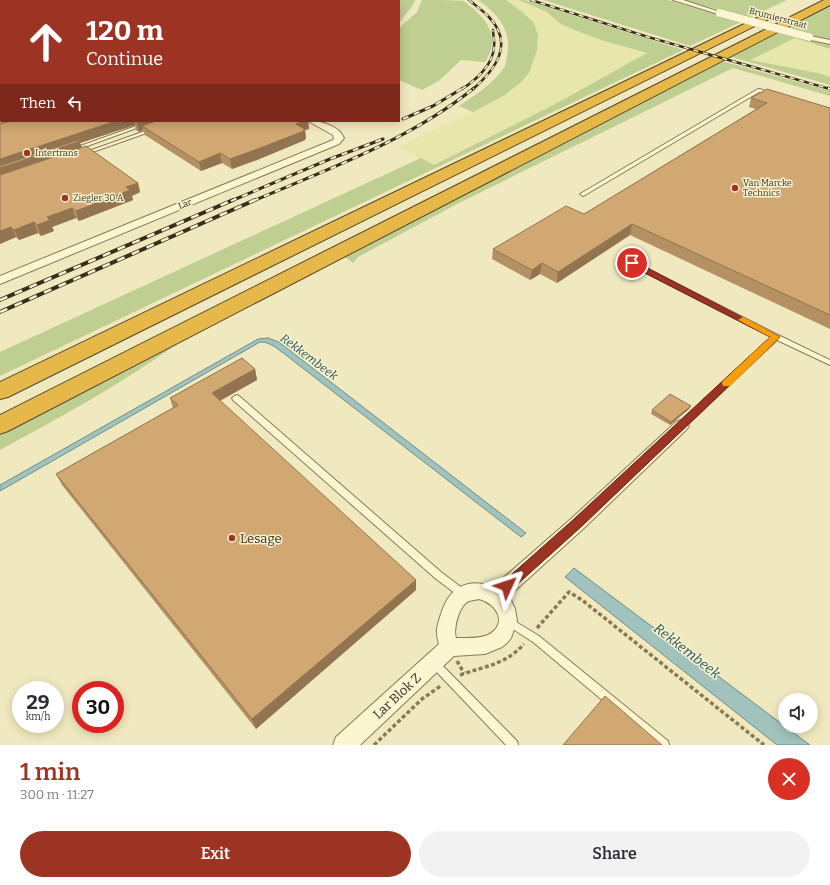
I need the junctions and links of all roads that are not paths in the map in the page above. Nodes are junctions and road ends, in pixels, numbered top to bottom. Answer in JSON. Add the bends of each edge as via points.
{"nodes":[{"id":1,"x":676,"y":0,"type":"edge"},
{"id":2,"x":800,"y":0,"type":"edge"},
{"id":3,"x":830,"y":1,"type":"edge"},
{"id":4,"x":830,"y":42,"type":"edge"},
{"id":5,"x":773,"y":95,"type":"edge"},
{"id":6,"x":151,"y":122,"type":"edge"},
{"id":7,"x":314,"y":122,"type":"edge"},
{"id":8,"x":155,"y":129,"type":"edge"},
{"id":9,"x":66,"y":151,"type":"edge"},
{"id":10,"x":81,"y":155,"type":"edge"},
{"id":11,"x":583,"y":194,"type":"dead end"},
{"id":12,"x":632,"y":263,"type":"dead end"},
{"id":13,"x":0,"y":280,"type":"edge"},
{"id":14,"x":776,"y":337,"type":"junction"},
{"id":15,"x":830,"y":363,"type":"edge"},
{"id":16,"x":0,"y":391,"type":"edge"},
{"id":17,"x":236,"y":398,"type":"dead end"},
{"id":18,"x":0,"y":425,"type":"edge"},
{"id":19,"x":681,"y":426,"type":"joint"},
{"id":20,"x":463,"y":594,"type":"junction"},
{"id":21,"x":496,"y":596,"type":"junction"},
{"id":22,"x":508,"y":620,"type":"junction"},
{"id":23,"x":450,"y":647,"type":"junction"},
{"id":24,"x":433,"y":662,"type":"junction"},
{"id":25,"x":344,"y":745,"type":"edge"},
{"id":26,"x":513,"y":745,"type":"edge"},
{"id":27,"x":664,"y":745,"type":"edge"}],
"edges":[{"from":1,"to":4,"type":"street","name":"Brumierstraat","bridge":true},
{"from":2,"to":16,"type":"highway"},
{"from":3,"to":18,"type":"highway"},
{"from":5,"to":11,"type":"lane","via":[[759,90]]},
{"from":6,"to":9,"type":"lane"},
{"from":7,"to":13,"type":"street","name":"Lar","via":[[337,133],[339,138],[336,142]]},
{"from":8,"to":10,"type":"lane"},
{"from":12,"to":14,"type":"lane"},
{"from":14,"to":15,"type":"lane"},
{"from":14,"to":19,"type":"lane"},
{"from":17,"to":20,"type":"lane"},
{"from":19,"to":21,"type":"street"},
{"from":20,"to":21,"type":"street","via":[[479,591]]},
{"from":20,"to":23,"type":"street","via":[[453,605],[445,633]]},
{"from":21,"to":22,"type":"street","via":[[506,607]]},
{"from":22,"to":23,"type":"street","via":[[503,634],[494,642],[465,649]]},
{"from":22,"to":27,"type":"lane","via":[[536,639]]},
{"from":23,"to":24,"type":"street","name":"Lar Blok Z"},
{"from":24,"to":25,"type":"street","name":"Lar Blok Z"},
{"from":24,"to":26,"type":"lane"}]}
